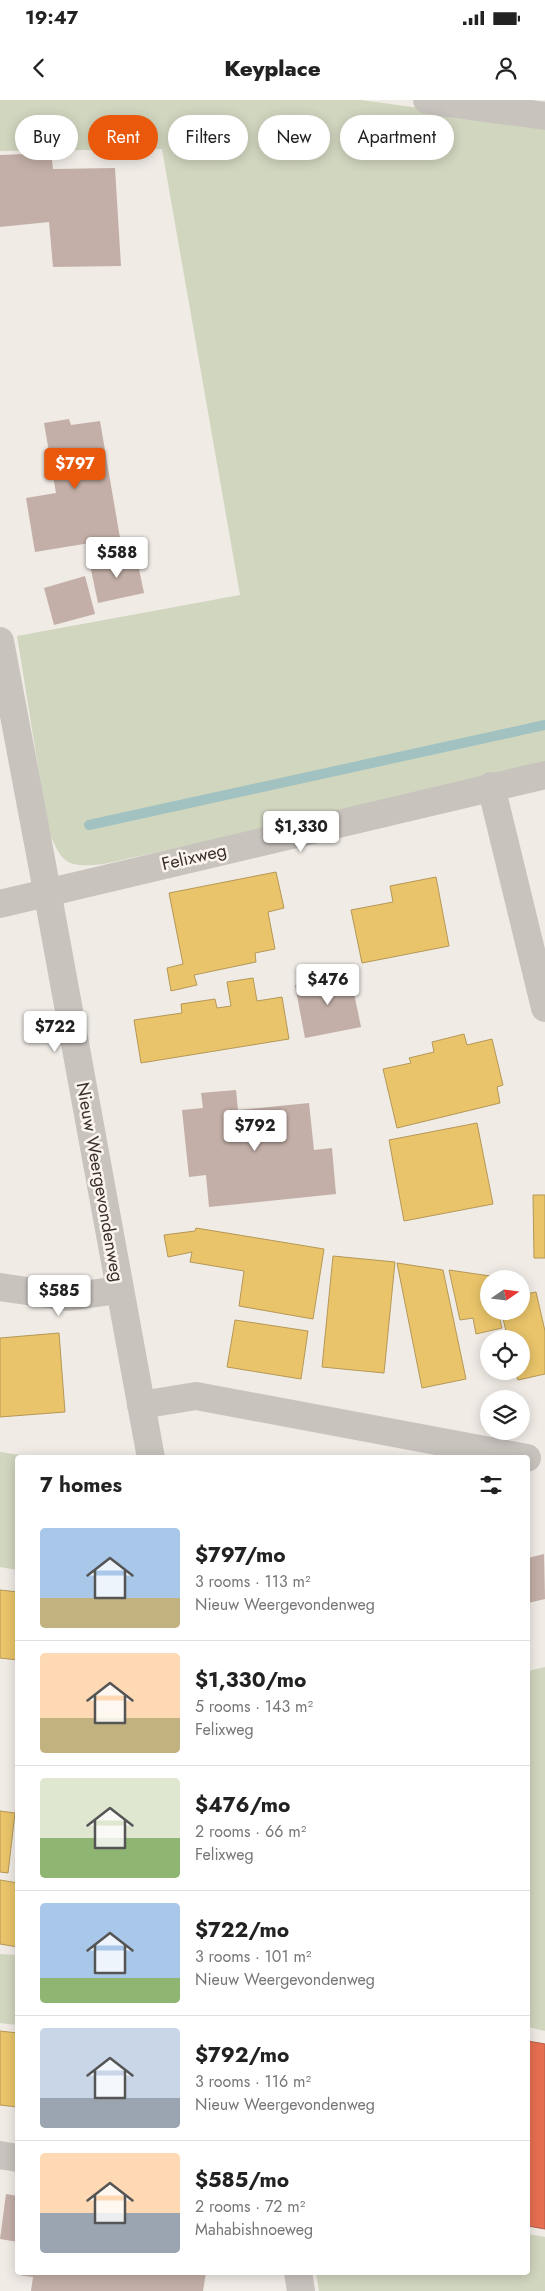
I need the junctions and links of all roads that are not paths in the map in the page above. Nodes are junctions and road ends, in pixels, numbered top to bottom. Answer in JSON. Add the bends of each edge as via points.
{"nodes":[{"id":1,"x":427,"y":100,"type":"edge"},
{"id":2,"x":545,"y":116,"type":"edge"},
{"id":3,"x":0,"y":641,"type":"edge"},
{"id":4,"x":545,"y":775,"type":"edge"},
{"id":5,"x":491,"y":786,"type":"junction"},
{"id":6,"x":48,"y":891,"type":"junction"},
{"id":7,"x":0,"y":904,"type":"edge"},
{"id":8,"x":545,"y":1008,"type":"edge"},
{"id":9,"x":0,"y":1287,"type":"edge"},
{"id":10,"x":119,"y":1290,"type":"junction"},
{"id":11,"x":141,"y":1405,"type":"junction"},
{"id":12,"x":150,"y":1455,"type":"edge"},
{"id":13,"x":511,"y":1455,"type":"edge"},
{"id":14,"x":530,"y":1458,"type":"edge"},
{"id":15,"x":545,"y":1461,"type":"edge"},
{"id":16,"x":0,"y":2155,"type":"edge"},
{"id":17,"x":15,"y":2158,"type":"edge"},
{"id":18,"x":298,"y":2275,"type":"edge"},
{"id":19,"x":301,"y":2291,"type":"edge"}],
"edges":[{"from":1,"to":2,"type":"street"},
{"from":3,"to":6,"type":"street","name":"Nieuw Weergevondenweg"},
{"from":4,"to":5,"type":"street","name":"Felixweg"},
{"from":5,"to":6,"type":"street","name":"Felixweg"},
{"from":5,"to":8,"type":"street"},
{"from":6,"to":7,"type":"street","name":"Felixweg"},
{"from":6,"to":10,"type":"street","name":"Nieuw Weergevondenweg"},
{"from":9,"to":10,"type":"street","via":[[68,1297]]},
{"from":10,"to":11,"type":"street","name":"Nieuw Weergevondenweg"},
{"from":11,"to":12,"type":"street","name":"Nieuw Weergevondenweg"},
{"from":11,"to":13,"type":"street","via":[[196,1396]]},
{"from":14,"to":15,"type":"street"},
{"from":16,"to":17,"type":"street"},
{"from":18,"to":19,"type":"street"}]}
